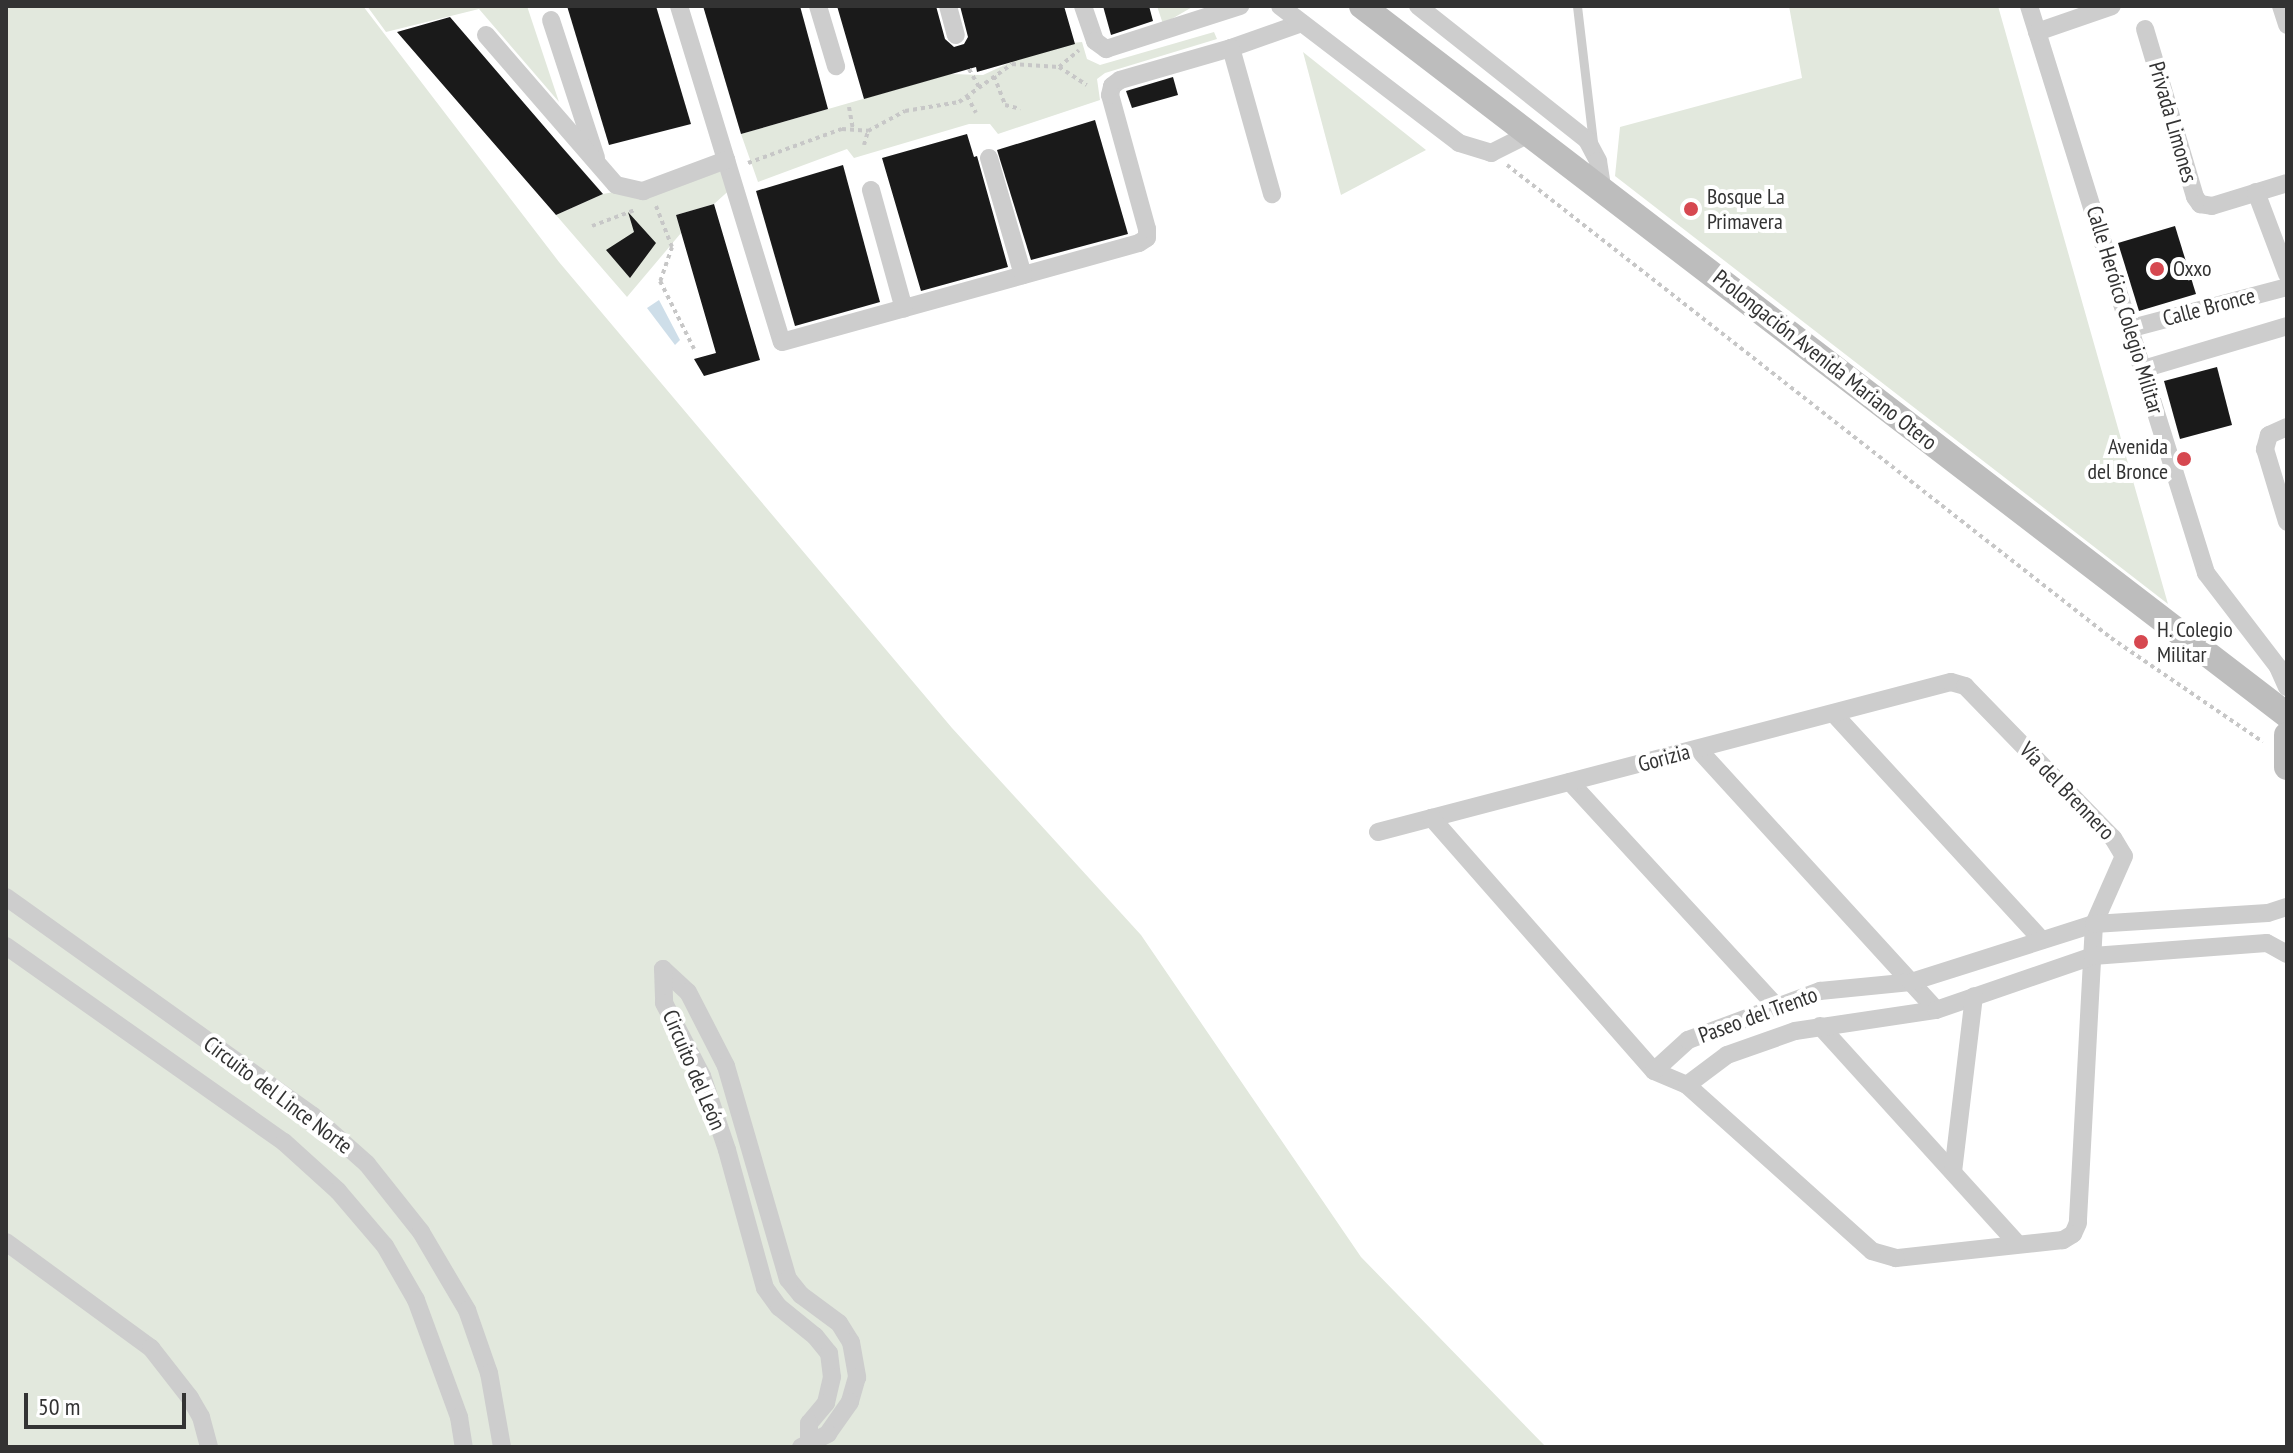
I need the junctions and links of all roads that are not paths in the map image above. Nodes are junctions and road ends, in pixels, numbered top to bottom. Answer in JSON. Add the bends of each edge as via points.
{"nodes":[{"id":1,"x":679,"y":6,"type":"edge"},
{"id":2,"x":818,"y":6,"type":"edge"},
{"id":3,"x":948,"y":6,"type":"edge"},
{"id":4,"x":1083,"y":6,"type":"edge"},
{"id":5,"x":1240,"y":6,"type":"edge"},
{"id":6,"x":1280,"y":6,"type":"edge"},
{"id":7,"x":1362,"y":6,"type":"edge"},
{"id":8,"x":1418,"y":6,"type":"edge"},
{"id":9,"x":1577,"y":6,"type":"edge"},
{"id":10,"x":2029,"y":6,"type":"edge"},
{"id":11,"x":2112,"y":6,"type":"edge"},
{"id":12,"x":2281,"y":6,"type":"edge"},
{"id":13,"x":551,"y":20,"type":"dead end"},
{"id":14,"x":1302,"y":23,"type":"junction"},
{"id":15,"x":2287,"y":25,"type":"edge"},
{"id":16,"x":2145,"y":29,"type":"dead end"},
{"id":17,"x":2037,"y":32,"type":"junction"},
{"id":18,"x":486,"y":35,"type":"dead end"},
{"id":19,"x":956,"y":35,"type":"dead end"},
{"id":20,"x":1231,"y":48,"type":"junction"},
{"id":21,"x":836,"y":66,"type":"dead end"},
{"id":22,"x":1527,"y":135,"type":"junction"},
{"id":23,"x":1594,"y":150,"type":"junction"},
{"id":24,"x":989,"y":158,"type":"dead end"},
{"id":25,"x":727,"y":165,"type":"junction"},
{"id":26,"x":599,"y":169,"type":"junction"},
{"id":27,"x":2287,"y":183,"type":"edge"},
{"id":28,"x":1602,"y":187,"type":"junction"},
{"id":29,"x":871,"y":190,"type":"dead end"},
{"id":30,"x":2256,"y":192,"type":"junction"},
{"id":31,"x":1272,"y":194,"type":"dead end"},
{"id":32,"x":2287,"y":274,"type":"edge"},
{"id":33,"x":1023,"y":275,"type":"junction"},
{"id":34,"x":2287,"y":287,"type":"edge"},
{"id":35,"x":904,"y":309,"type":"junction"},
{"id":36,"x":2287,"y":326,"type":"edge"},
{"id":37,"x":2132,"y":328,"type":"junction"},
{"id":38,"x":2143,"y":369,"type":"junction"},
{"id":39,"x":2287,"y":427,"type":"edge"},
{"id":40,"x":2287,"y":522,"type":"edge"},
{"id":41,"x":1951,"y":682,"type":"joint"},
{"id":42,"x":2287,"y":687,"type":"edge"},
{"id":43,"x":1834,"y":714,"type":"junction"},
{"id":44,"x":2287,"y":715,"type":"edge"},
{"id":45,"x":2287,"y":735,"type":"edge"},
{"id":46,"x":1698,"y":749,"type":"junction"},
{"id":47,"x":2287,"y":767,"type":"edge"},
{"id":48,"x":1570,"y":782,"type":"junction"},
{"id":49,"x":1432,"y":818,"type":"junction"},
{"id":50,"x":1378,"y":832,"type":"dead end"},
{"id":51,"x":6,"y":897,"type":"edge"},
{"id":52,"x":2287,"y":907,"type":"edge"},
{"id":53,"x":2268,"y":913,"type":"junction"},
{"id":54,"x":2094,"y":924,"type":"junction"},
{"id":55,"x":2042,"y":940,"type":"junction"},
{"id":56,"x":2267,"y":943,"type":"junction"},
{"id":57,"x":6,"y":946,"type":"edge"},
{"id":58,"x":2287,"y":954,"type":"edge"},
{"id":59,"x":2093,"y":956,"type":"junction"},
{"id":60,"x":1911,"y":982,"type":"junction"},
{"id":61,"x":1974,"y":996,"type":"junction"},
{"id":62,"x":1777,"y":1007,"type":"junction"},
{"id":63,"x":1936,"y":1010,"type":"junction"},
{"id":64,"x":1820,"y":1026,"type":"junction"},
{"id":65,"x":1654,"y":1071,"type":"junction"},
{"id":66,"x":1687,"y":1085,"type":"junction"},
{"id":67,"x":1953,"y":1172,"type":"junction"},
{"id":68,"x":6,"y":1242,"type":"edge"},
{"id":69,"x":2018,"y":1244,"type":"junction"},
{"id":70,"x":805,"y":1444,"type":"edge"},
{"id":71,"x":209,"y":1447,"type":"edge"},
{"id":72,"x":464,"y":1447,"type":"edge"},
{"id":73,"x":502,"y":1447,"type":"edge"}],
"edges":[{"from":1,"to":25,"type":"street"},
{"from":2,"to":21,"type":"street"},
{"from":3,"to":19,"type":"street"},
{"from":4,"to":5,"type":"street","via":[[1095,41],[1106,49]]},
{"from":6,"to":14,"type":"street"},
{"from":7,"to":22,"type":"street","name":"Prolongación Avenida Mariano Otero"},
{"from":8,"to":23,"type":"street"},
{"from":9,"to":23,"type":"lane"},
{"from":10,"to":17,"type":"street","name":"Calle Heróico Colegio Militar"},
{"from":11,"to":17,"type":"street"},
{"from":12,"to":15,"type":"street"},
{"from":13,"to":26,"type":"street"},
{"from":14,"to":20,"type":"street"},
{"from":14,"to":22,"type":"street","via":[[1459,143],[1491,153]]},
{"from":16,"to":30,"type":"street","name":"Privada Limones","via":[[2195,197],[2212,206]]},
{"from":17,"to":37,"type":"street","name":"Calle Heróico Colegio Militar"},
{"from":18,"to":26,"type":"street"},
{"from":20,"to":31,"type":"street"},
{"from":20,"to":33,"type":"street","via":[[1112,86],[1147,238]]},
{"from":22,"to":28,"type":"street","name":"Prolongación Avenida Mariano Otero"},
{"from":23,"to":28,"type":"street"},
{"from":24,"to":33,"type":"street"},
{"from":25,"to":26,"type":"street","via":[[643,191],[616,185]]},
{"from":25,"to":35,"type":"street","via":[[782,342]]},
{"from":27,"to":30,"type":"street","name":"Privada Limones"},
{"from":28,"to":44,"type":"street","name":"Prolongación Avenida Mariano Otero"},
{"from":29,"to":35,"type":"street"},
{"from":30,"to":32,"type":"street"},
{"from":33,"to":35,"type":"street"},
{"from":34,"to":37,"type":"street","name":"Calle Bronce"},
{"from":36,"to":38,"type":"street","name":"Calle Bronce"},
{"from":37,"to":38,"type":"street","name":"Calle Heróico Colegio Militar"},
{"from":38,"to":42,"type":"street","name":"Calle Heróico Colegio Militar","via":[[2206,573],[2278,667]]},
{"from":39,"to":40,"type":"street","via":[[2269,435],[2265,449]]},
{"from":41,"to":43,"type":"street","name":"Gorizia"},
{"from":41,"to":54,"type":"street","name":"Vía del Brennero","via":[[1965,686],[2113,838],[2124,856]]},
{"from":43,"to":46,"type":"street","name":"Gorizia"},
{"from":43,"to":55,"type":"street"},
{"from":45,"to":47,"type":"street"},
{"from":46,"to":48,"type":"street","name":"Gorizia"},
{"from":46,"to":60,"type":"street"},
{"from":48,"to":49,"type":"street","name":"Gorizia"},
{"from":48,"to":62,"type":"street"},
{"from":49,"to":50,"type":"street","name":"Gorizia"},
{"from":49,"to":65,"type":"street"},
{"from":51,"to":73,"type":"street","name":"Circuito del Lince Norte","via":[[313,1116],[367,1164],[421,1232],[467,1310],[489,1373]]},
{"from":52,"to":53,"type":"street","name":"Paseo del Trento"},
{"from":53,"to":54,"type":"street","name":"Paseo del Trento"},
{"from":53,"to":56,"type":"street"},
{"from":54,"to":55,"type":"street","name":"Paseo del Trento"},
{"from":54,"to":59,"type":"street"},
{"from":55,"to":60,"type":"street","name":"Paseo del Trento"},
{"from":56,"to":58,"type":"street"},
{"from":56,"to":59,"type":"street","name":"Paseo del Trento"},
{"from":57,"to":72,"type":"street","name":"Circuito del Lince Norte","via":[[284,1142],[338,1191],[385,1246],[416,1300],[459,1417]]},
{"from":59,"to":61,"type":"street","name":"Paseo del Trento"},
{"from":59,"to":69,"type":"street","via":[[2078,1223],[2063,1240]]},
{"from":60,"to":62,"type":"street","name":"Paseo del Trento","via":[[1820,991]]},
{"from":60,"to":63,"type":"street"},
{"from":61,"to":63,"type":"street","name":"Paseo del Trento"},
{"from":61,"to":67,"type":"street"},
{"from":62,"to":65,"type":"street","name":"Paseo del Trento","via":[[1688,1040]]},
{"from":63,"to":64,"type":"street","name":"Paseo del Trento"},
{"from":64,"to":66,"type":"street","name":"Paseo del Trento","via":[[1727,1055]]},
{"from":64,"to":67,"type":"street"},
{"from":65,"to":66,"type":"street"},
{"from":66,"to":69,"type":"street","via":[[1872,1251],[1896,1258]]},
{"from":67,"to":69,"type":"street"},
{"from":68,"to":71,"type":"street","via":[[151,1348],[190,1398]]},
{"from":70,"to":70,"type":"street","name":"Circuito del León","via":[[828,1434],[850,1402],[857,1377],[851,1342],[839,1323],[788,1279],[726,1066],[688,992],[663,969],[664,1003],[702,1076],[765,1288],[829,1353],[832,1377],[826,1403],[809,1423]]}]}
